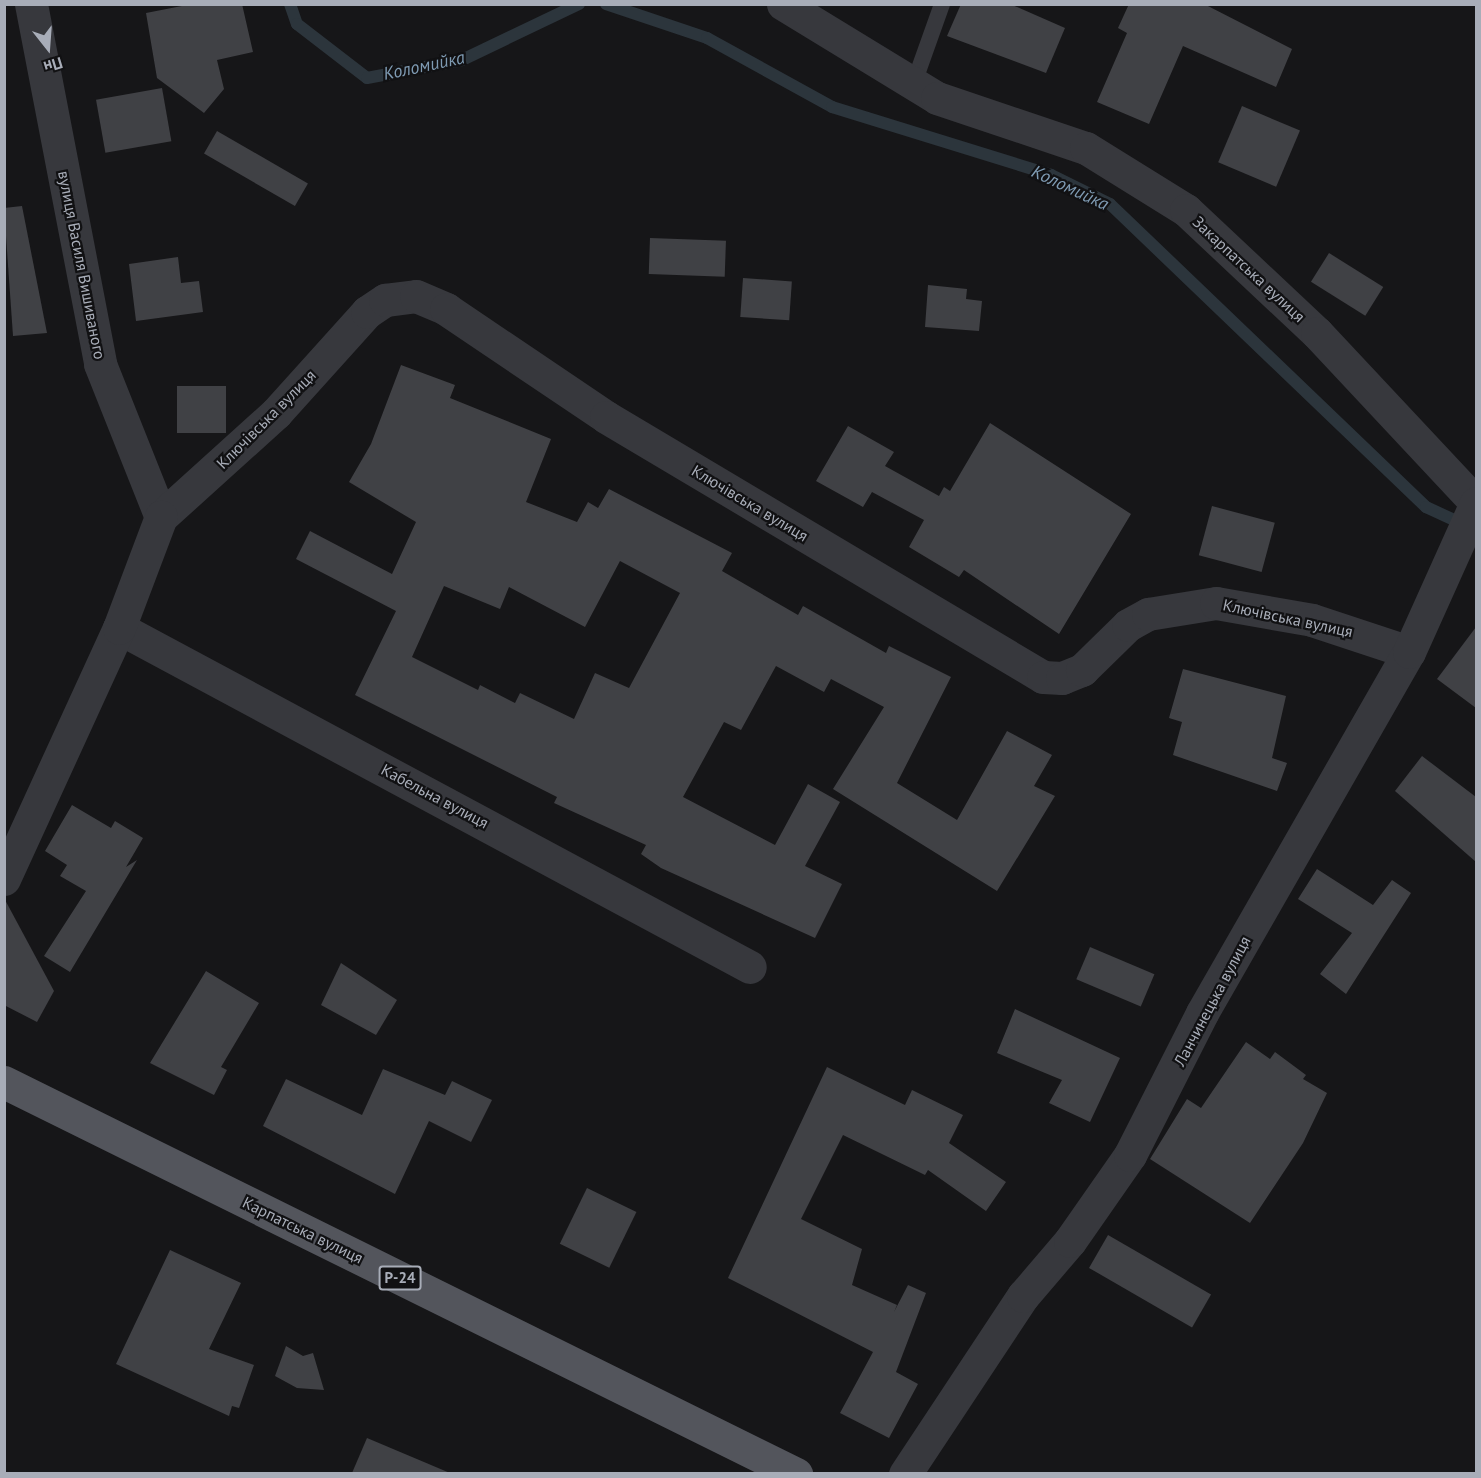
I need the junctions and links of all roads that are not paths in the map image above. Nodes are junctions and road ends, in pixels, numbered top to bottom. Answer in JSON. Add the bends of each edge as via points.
{"nodes":[{"id":1,"x":32,"y":4,"type":"edge"},
{"id":2,"x":783,"y":4,"type":"edge"},
{"id":3,"x":942,"y":4,"type":"edge"},
{"id":4,"x":915,"y":80,"type":"junction"},
{"id":5,"x":1475,"y":507,"type":"edge"},
{"id":6,"x":161,"y":517,"type":"junction"},
{"id":7,"x":119,"y":628,"type":"junction"},
{"id":8,"x":1409,"y":652,"type":"junction"},
{"id":9,"x":4,"y":879,"type":"edge"},
{"id":10,"x":750,"y":967,"type":"dead end"},
{"id":11,"x":4,"y":1082,"type":"edge"},
{"id":12,"x":796,"y":1473,"type":"edge"},
{"id":13,"x":905,"y":1473,"type":"edge"}],
"edges":[{"from":1,"to":6,"type":"street","name":"вулиця Василя Вишиваного","via":[[100,364]]},
{"from":2,"to":4,"type":"street","name":"Закарпатська вулиця"},
{"from":3,"to":4,"type":"lane"},
{"from":4,"to":5,"type":"street","name":"Закарпатська вулиця","via":[[967,111],[1086,148],[1186,210],[1317,333]]},
{"from":5,"to":8,"type":"street","name":"Ланчинецька вулиця"},
{"from":6,"to":7,"type":"street"},
{"from":6,"to":8,"type":"street","name":"Ключівська вулиця","via":[[276,413],[367,312],[385,300],[416,296],[446,309],[606,417],[1043,677],[1062,678],[1082,670],[1128,625],[1148,614],[1216,603],[1312,620]]},
{"from":7,"to":9,"type":"street"},
{"from":7,"to":10,"type":"street","name":"Кабельна вулиця"},
{"from":8,"to":13,"type":"street","name":"Ланчинецька вулиця","via":[[1202,1013],[1130,1155],[1077,1232],[1023,1296]]},
{"from":11,"to":12,"type":"main road","name":"Карпатська вулиця","number":"Р-24"}]}
